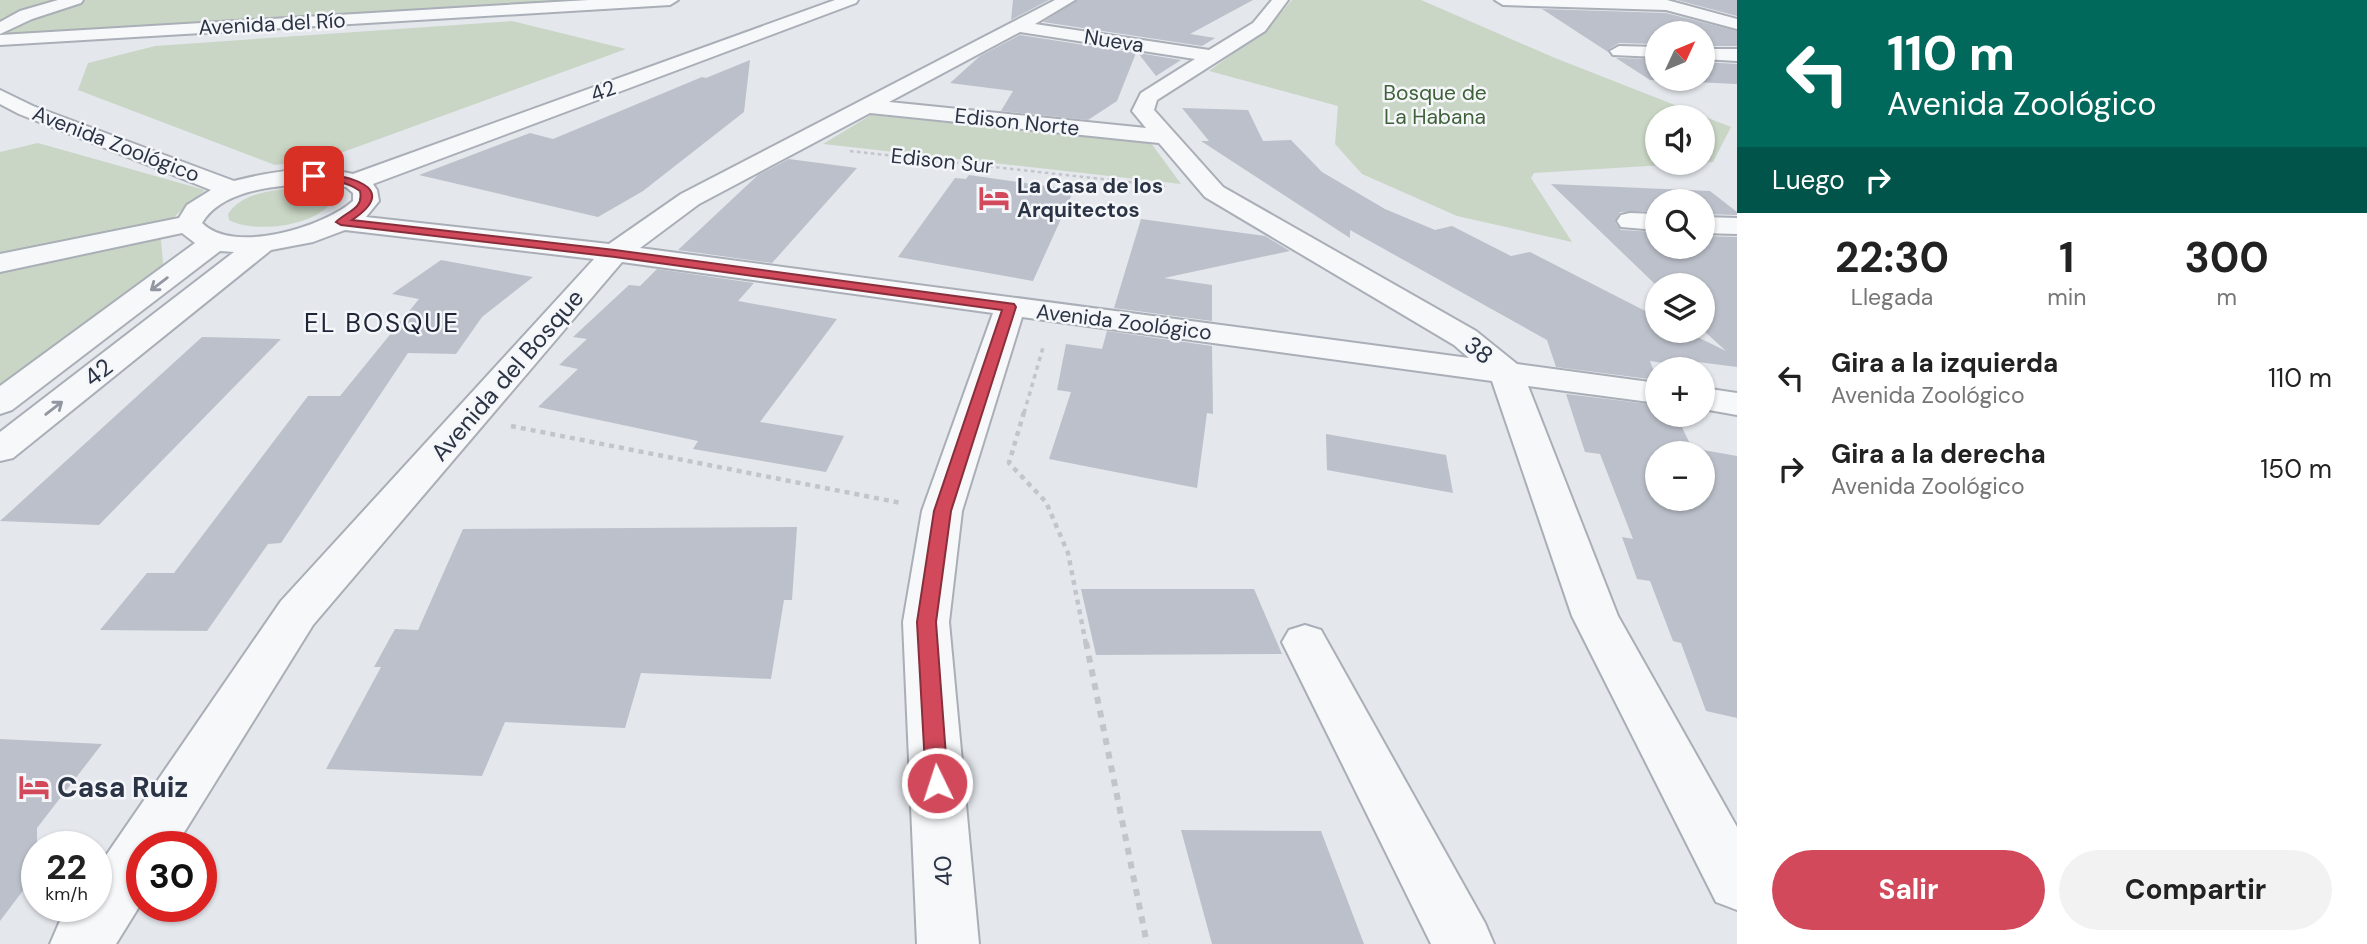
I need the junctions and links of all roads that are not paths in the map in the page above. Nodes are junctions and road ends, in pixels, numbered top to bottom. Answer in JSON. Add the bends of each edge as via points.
{"nodes":[{"id":1,"x":75,"y":0,"type":"edge"},
{"id":2,"x":670,"y":0,"type":"edge"},
{"id":3,"x":850,"y":0,"type":"edge"},
{"id":4,"x":1067,"y":0,"type":"edge"},
{"id":5,"x":1280,"y":0,"type":"edge"},
{"id":6,"x":1503,"y":0,"type":"edge"},
{"id":7,"x":1657,"y":2,"type":"edge"},
{"id":8,"x":1737,"y":7,"type":"edge"},
{"id":9,"x":1737,"y":24,"type":"edge"},
{"id":10,"x":1018,"y":26,"type":"junction"},
{"id":11,"x":0,"y":29,"type":"edge"},
{"id":12,"x":0,"y":40,"type":"edge"},
{"id":13,"x":1619,"y":51,"type":"dead end"},
{"id":14,"x":1645,"y":52,"type":"edge"},
{"id":15,"x":1715,"y":54,"type":"edge"},
{"id":16,"x":1737,"y":55,"type":"edge"},
{"id":17,"x":1210,"y":56,"type":"junction"},
{"id":18,"x":0,"y":96,"type":"edge"},
{"id":19,"x":867,"y":106,"type":"junction"},
{"id":20,"x":26,"y":110,"type":"junction"},
{"id":21,"x":0,"y":115,"type":"edge"},
{"id":22,"x":1167,"y":137,"type":"junction"},
{"id":23,"x":355,"y":182,"type":"junction"},
{"id":24,"x":234,"y":190,"type":"junction"},
{"id":25,"x":1630,"y":221,"type":"dead end"},
{"id":26,"x":341,"y":222,"type":"junction"},
{"id":27,"x":1645,"y":222,"type":"edge"},
{"id":28,"x":188,"y":224,"type":"junction"},
{"id":29,"x":1715,"y":225,"type":"edge"},
{"id":30,"x":1737,"y":226,"type":"edge"},
{"id":31,"x":213,"y":243,"type":"junction"},
{"id":32,"x":263,"y":243,"type":"junction"},
{"id":33,"x":615,"y":253,"type":"junction"},
{"id":34,"x":0,"y":263,"type":"edge"},
{"id":35,"x":1010,"y":307,"type":"junction"},
{"id":36,"x":1506,"y":372,"type":"junction"},
{"id":37,"x":1645,"y":391,"type":"edge"},
{"id":38,"x":1715,"y":401,"type":"edge"},
{"id":39,"x":0,"y":403,"type":"edge"},
{"id":40,"x":1737,"y":404,"type":"edge"},
{"id":41,"x":0,"y":450,"type":"edge"},
{"id":42,"x":1305,"y":642,"type":"dead end"},
{"id":43,"x":155,"y":831,"type":"edge"},
{"id":44,"x":126,"y":875,"type":"edge"},
{"id":45,"x":1737,"y":883,"type":"edge"},
{"id":46,"x":81,"y":944,"type":"edge"},
{"id":47,"x":947,"y":944,"type":"edge"},
{"id":48,"x":1463,"y":944,"type":"edge"}],
"edges":[{"from":1,"to":11,"type":"street","via":[[26,15]]},
{"from":2,"to":12,"type":"street","name":"Avenida del Río"},
{"from":3,"to":23,"type":"street","name":"42"},
{"from":4,"to":10,"type":"street","name":"Avenida del Bosque"},
{"from":5,"to":17,"type":"street","name":"38","via":[[1259,27]]},
{"from":6,"to":7,"type":"street"},
{"from":7,"to":8,"type":"street"},
{"from":7,"to":9,"type":"street"},
{"from":10,"to":17,"type":"street","name":"Nueva"},
{"from":10,"to":19,"type":"street","name":"Avenida del Bosque"},
{"from":13,"to":14,"type":"street"},
{"from":15,"to":16,"type":"street"},
{"from":17,"to":22,"type":"street","name":"38","via":[[1148,97],[1143,111]]},
{"from":18,"to":20,"type":"street","name":"Avenida Zoológico"},
{"from":19,"to":22,"type":"street","name":"Edison Norte"},
{"from":19,"to":33,"type":"street","name":"Avenida del Bosque","via":[[690,199]]},
{"from":20,"to":21,"type":"street"},
{"from":20,"to":24,"type":"street","name":"Avenida Zoológico"},
{"from":22,"to":36,"type":"street","name":"38","via":[[1214,192],[1465,338]]},
{"from":23,"to":24,"type":"street","name":"Avenida Zoológico","via":[[288,178]]},
{"from":23,"to":26,"type":"street","name":"Avenida Zoológico","via":[[365,190],[367,199]]},
{"from":24,"to":28,"type":"street","name":"Avenida Zoológico","via":[[201,206]]},
{"from":25,"to":27,"type":"street"},
{"from":26,"to":32,"type":"street","name":"Avenida Zoológico"},
{"from":26,"to":33,"type":"street","name":"Avenida Zoológico"},
{"from":28,"to":31,"type":"street","name":"Avenida Zoológico","via":[[192,232]]},
{"from":28,"to":34,"type":"street"},
{"from":29,"to":30,"type":"street"},
{"from":31,"to":32,"type":"street","name":"Avenida Zoológico"},
{"from":31,"to":39,"type":"street","name":"42","one_way":true},
{"from":41,"to":32,"type":"street","name":"42","one_way":true},
{"from":33,"to":35,"type":"street","name":"Avenida Zoológico"},
{"from":33,"to":43,"type":"street","name":"Avenida del Bosque","via":[[297,613]]},
{"from":35,"to":36,"type":"street","name":"Avenida Zoológico"},
{"from":35,"to":47,"type":"street","name":"40","via":[[943,511],[926,622]]},
{"from":36,"to":37,"type":"street","name":"Avenida Zoológico"},
{"from":36,"to":45,"type":"street","name":"38","via":[[1595,616]]},
{"from":38,"to":40,"type":"street"},
{"from":42,"to":48,"type":"street"},
{"from":44,"to":46,"type":"street","name":"Avenida del Bosque"}]}
